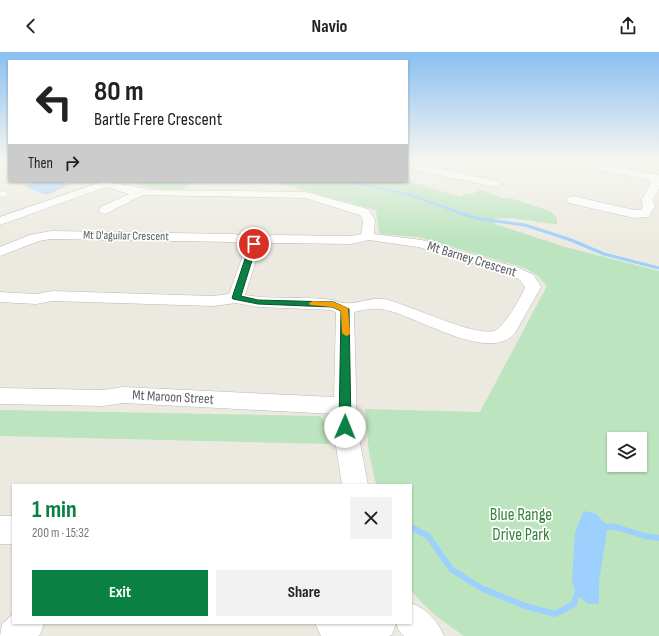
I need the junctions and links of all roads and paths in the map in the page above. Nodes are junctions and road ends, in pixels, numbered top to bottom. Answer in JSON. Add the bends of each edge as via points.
{"nodes":[{"id":1,"x":100,"y":186,"type":"edge"},
{"id":2,"x":125,"y":186,"type":"edge"},
{"id":3,"x":654,"y":186,"type":"edge"},
{"id":4,"x":139,"y":191,"type":"junction"},
{"id":5,"x":573,"y":200,"type":"dead end"},
{"id":6,"x":104,"y":210,"type":"dead end"},
{"id":7,"x":645,"y":214,"type":"junction"},
{"id":8,"x":659,"y":220,"type":"edge"},
{"id":9,"x":0,"y":221,"type":"edge"},
{"id":10,"x":367,"y":236,"type":"junction"},
{"id":11,"x":255,"y":241,"type":"junction"},
{"id":12,"x":0,"y":252,"type":"edge"},
{"id":13,"x":0,"y":297,"type":"edge"},
{"id":14,"x":236,"y":298,"type":"junction"},
{"id":15,"x":346,"y":313,"type":"junction"},
{"id":16,"x":0,"y":396,"type":"edge"},
{"id":17,"x":345,"y":406,"type":"junction"},
{"id":18,"x":355,"y":484,"type":"edge"},
{"id":19,"x":0,"y":530,"type":"edge"},
{"id":20,"x":12,"y":530,"type":"edge"},
{"id":21,"x":412,"y":620,"type":"edge"},
{"id":22,"x":27,"y":624,"type":"edge"},
{"id":23,"x":324,"y":624,"type":"edge"},
{"id":24,"x":14,"y":636,"type":"edge"},
{"id":25,"x":322,"y":636,"type":"edge"},
{"id":26,"x":427,"y":636,"type":"edge"}],
"edges":[{"from":1,"to":9,"type":"street"},
{"from":2,"to":4,"type":"street"},
{"from":3,"to":7,"type":"street","via":[[647,199],[649,206]]},
{"from":4,"to":6,"type":"street"},
{"from":4,"to":10,"type":"street","via":[[309,196],[364,212],[368,217]]},
{"from":5,"to":7,"type":"street","via":[[634,214]]},
{"from":7,"to":8,"type":"street"},
{"from":10,"to":11,"type":"street","name":"Mt D'aguilar Crescent","via":[[351,240]]},
{"from":10,"to":15,"type":"street","name":"Mt Barney Crescent","via":[[415,242],[514,271],[530,280],[533,287],[509,328],[495,338],[473,336],[382,304],[366,304]]},
{"from":11,"to":12,"type":"street","name":"Mt D'aguilar Crescent","via":[[232,238],[51,235],[35,238]]},
{"from":11,"to":14,"type":"street"},
{"from":13,"to":14,"type":"street","via":[[213,301]]},
{"from":14,"to":15,"type":"street","via":[[258,302],[334,305]]},
{"from":15,"to":17,"type":"street"},
{"from":16,"to":17,"type":"street","name":"Mt Maroon Street","via":[[103,398],[123,395]]},
{"from":17,"to":18,"type":"street","via":[[346,433]]},
{"from":19,"to":20,"type":"street"},
{"from":21,"to":26,"type":"street"},
{"from":22,"to":24,"type":"street"},
{"from":23,"to":25,"type":"street"}]}
